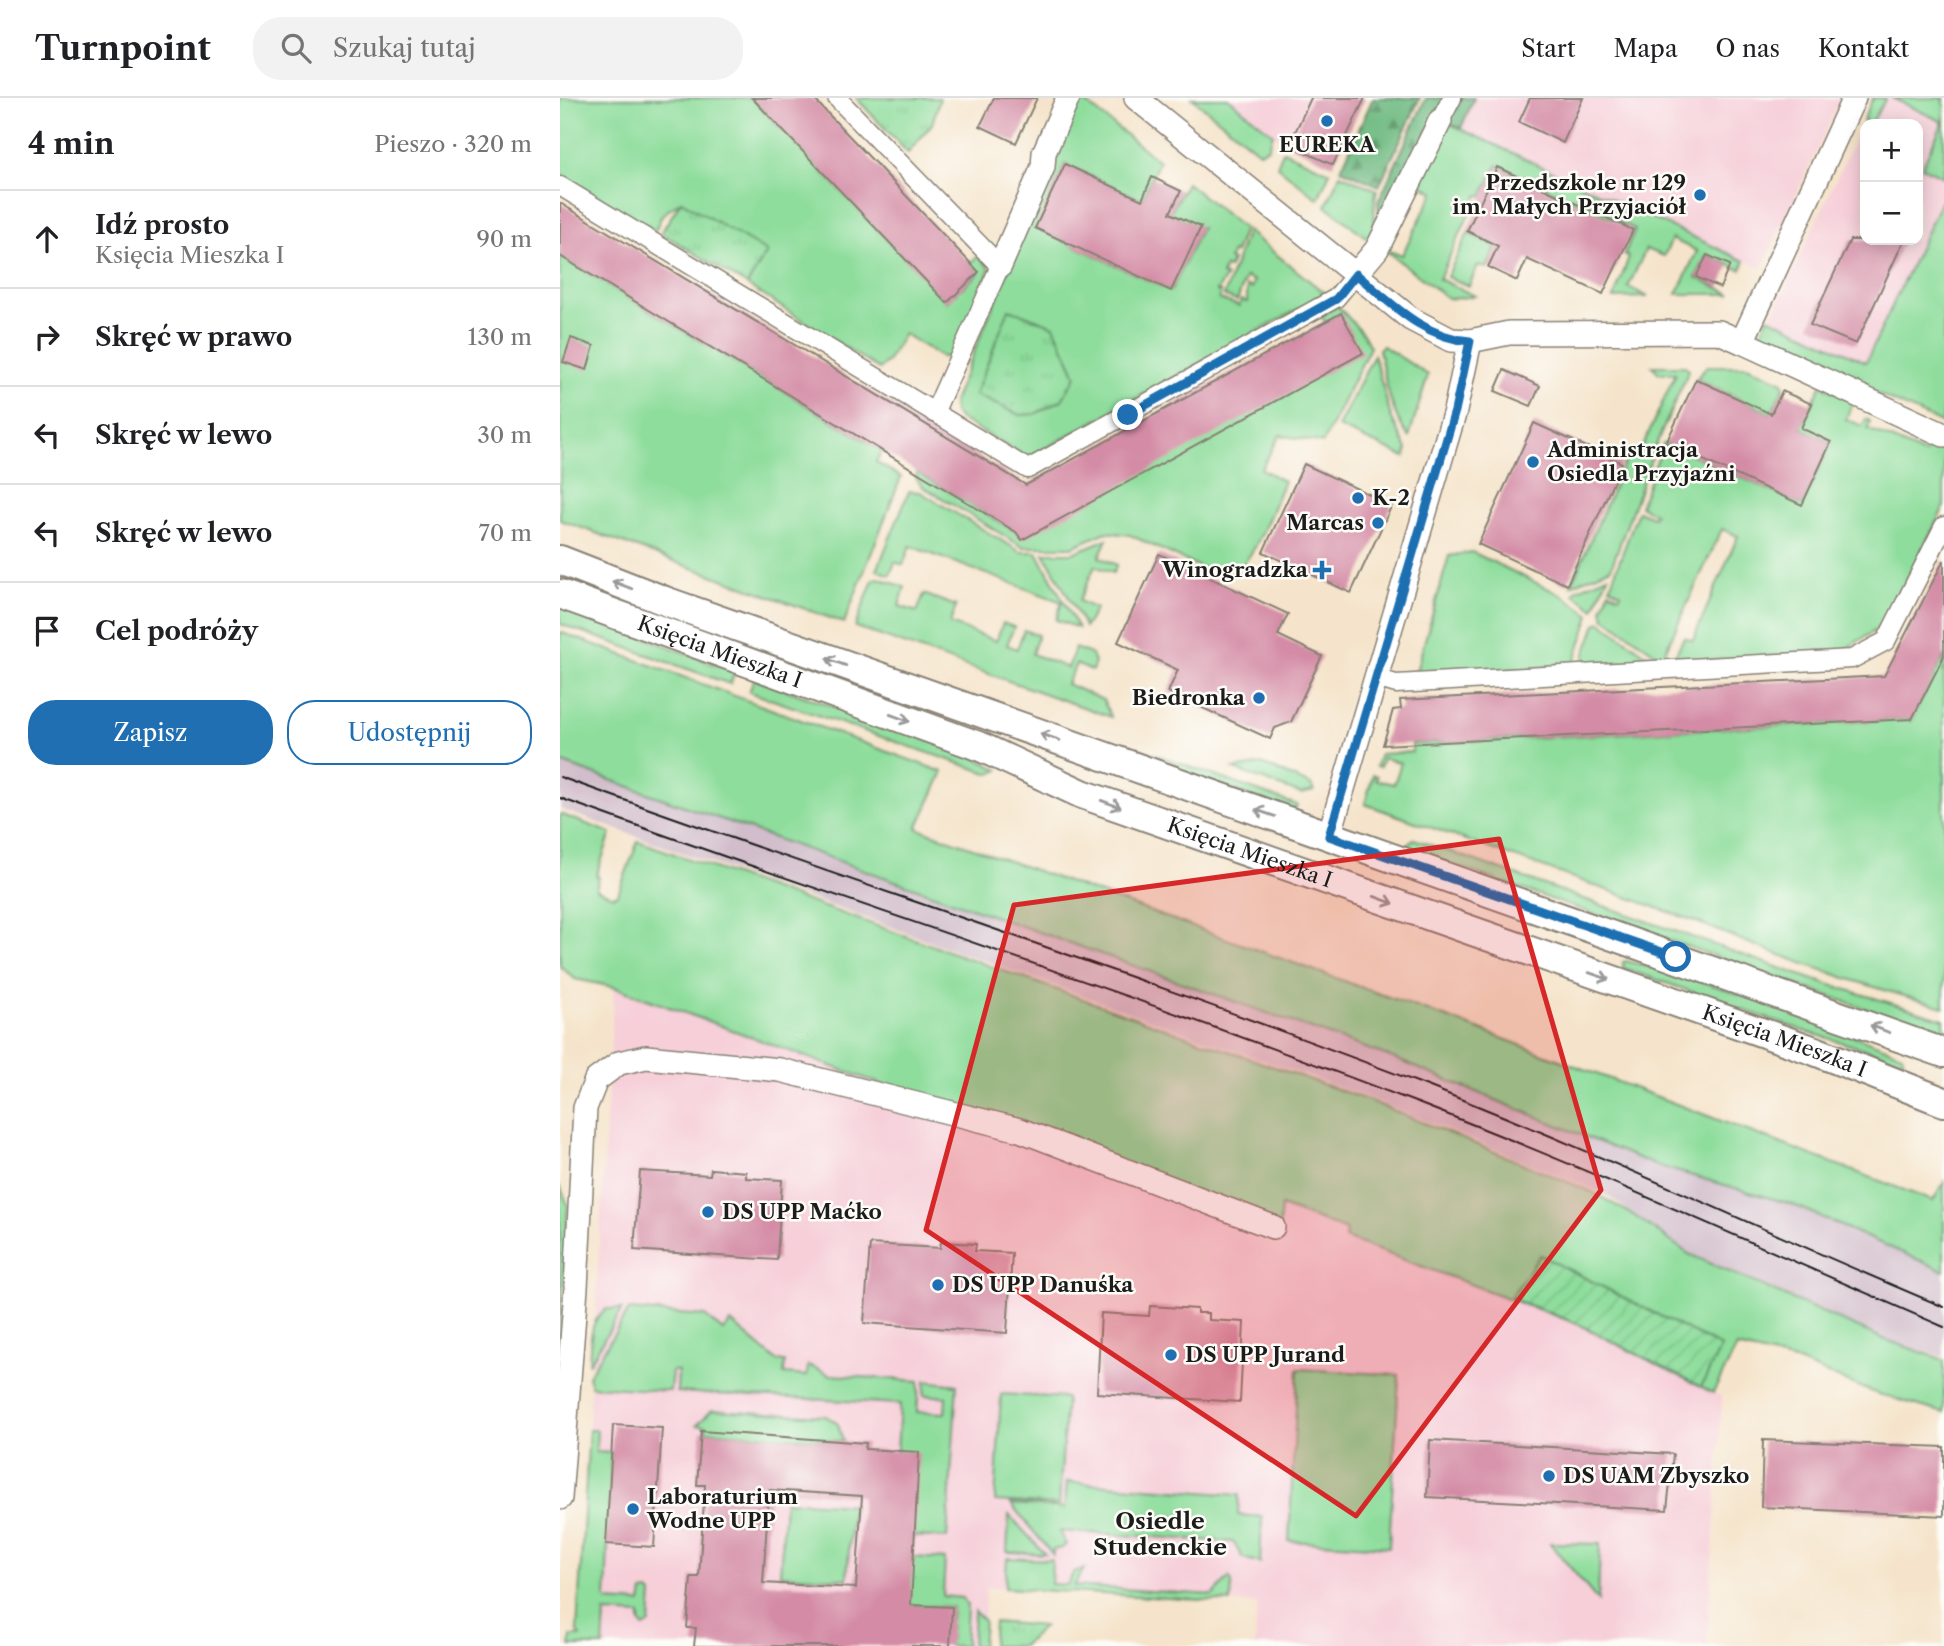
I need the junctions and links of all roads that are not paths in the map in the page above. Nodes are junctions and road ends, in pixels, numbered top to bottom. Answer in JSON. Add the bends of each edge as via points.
{"nodes":[{"id":1,"x":837,"y":98,"type":"edge"},
{"id":2,"x":1068,"y":98,"type":"edge"},
{"id":3,"x":1136,"y":98,"type":"edge"},
{"id":4,"x":1452,"y":98,"type":"edge"},
{"id":5,"x":1854,"y":98,"type":"edge"},
{"id":6,"x":1440,"y":121,"type":"joint"},
{"id":7,"x":560,"y":186,"type":"edge"},
{"id":8,"x":1000,"y":266,"type":"junction"},
{"id":9,"x":1356,"y":274,"type":"junction"},
{"id":10,"x":1470,"y":341,"type":"junction"},
{"id":11,"x":1742,"y":342,"type":"junction"},
{"id":12,"x":934,"y":413,"type":"junction"},
{"id":13,"x":1944,"y":435,"type":"edge"},
{"id":14,"x":1944,"y":526,"type":"edge"},
{"id":15,"x":560,"y":560,"type":"edge"},
{"id":16,"x":560,"y":594,"type":"edge"},
{"id":17,"x":1376,"y":678,"type":"junction"},
{"id":18,"x":1329,"y":836,"type":"junction"},
{"id":19,"x":1320,"y":877,"type":"junction"},
{"id":20,"x":1944,"y":1054,"type":"edge"},
{"id":21,"x":1944,"y":1102,"type":"edge"},
{"id":22,"x":571,"y":1172,"type":"edge"},
{"id":23,"x":1273,"y":1227,"type":"dead end"},
{"id":24,"x":560,"y":1498,"type":"edge"}],
"edges":[{"from":1,"to":8,"type":"street"},
{"from":2,"to":8,"type":"street"},
{"from":3,"to":9,"type":"street"},
{"from":4,"to":6,"type":"street"},
{"from":5,"to":11,"type":"street"},
{"from":6,"to":9,"type":"street","via":[[1377,249]]},
{"from":7,"to":12,"type":"street"},
{"from":8,"to":12,"type":"street"},
{"from":9,"to":10,"type":"street","via":[[1435,334]]},
{"from":9,"to":12,"type":"street","via":[[1336,299],[1028,469]]},
{"from":10,"to":11,"type":"street","via":[[1509,333],[1719,332]]},
{"from":10,"to":17,"type":"street","via":[[1455,411]]},
{"from":11,"to":13,"type":"street"},
{"from":14,"to":17,"type":"street","via":[[1886,641],[1852,659],[1396,684]]},
{"from":18,"to":15,"type":"street","name":"Księcia Mieszka I","one_way":true},
{"from":16,"to":19,"type":"street","name":"Księcia Mieszka I","one_way":true,"via":[[981,747],[1082,794]]},
{"from":17,"to":18,"type":"street"},
{"from":18,"to":19,"type":"street"},
{"from":20,"to":18,"type":"street","name":"Księcia Mieszka I","one_way":true},
{"from":19,"to":21,"type":"street","name":"Księcia Mieszka I","one_way":true,"via":[[1815,1051]]},
{"from":22,"to":23,"type":"street","via":[[588,1096],[596,1080],[609,1068],[646,1057],[780,1070],[1020,1130]]},
{"from":22,"to":24,"type":"street","via":[[576,1288]]}]}
